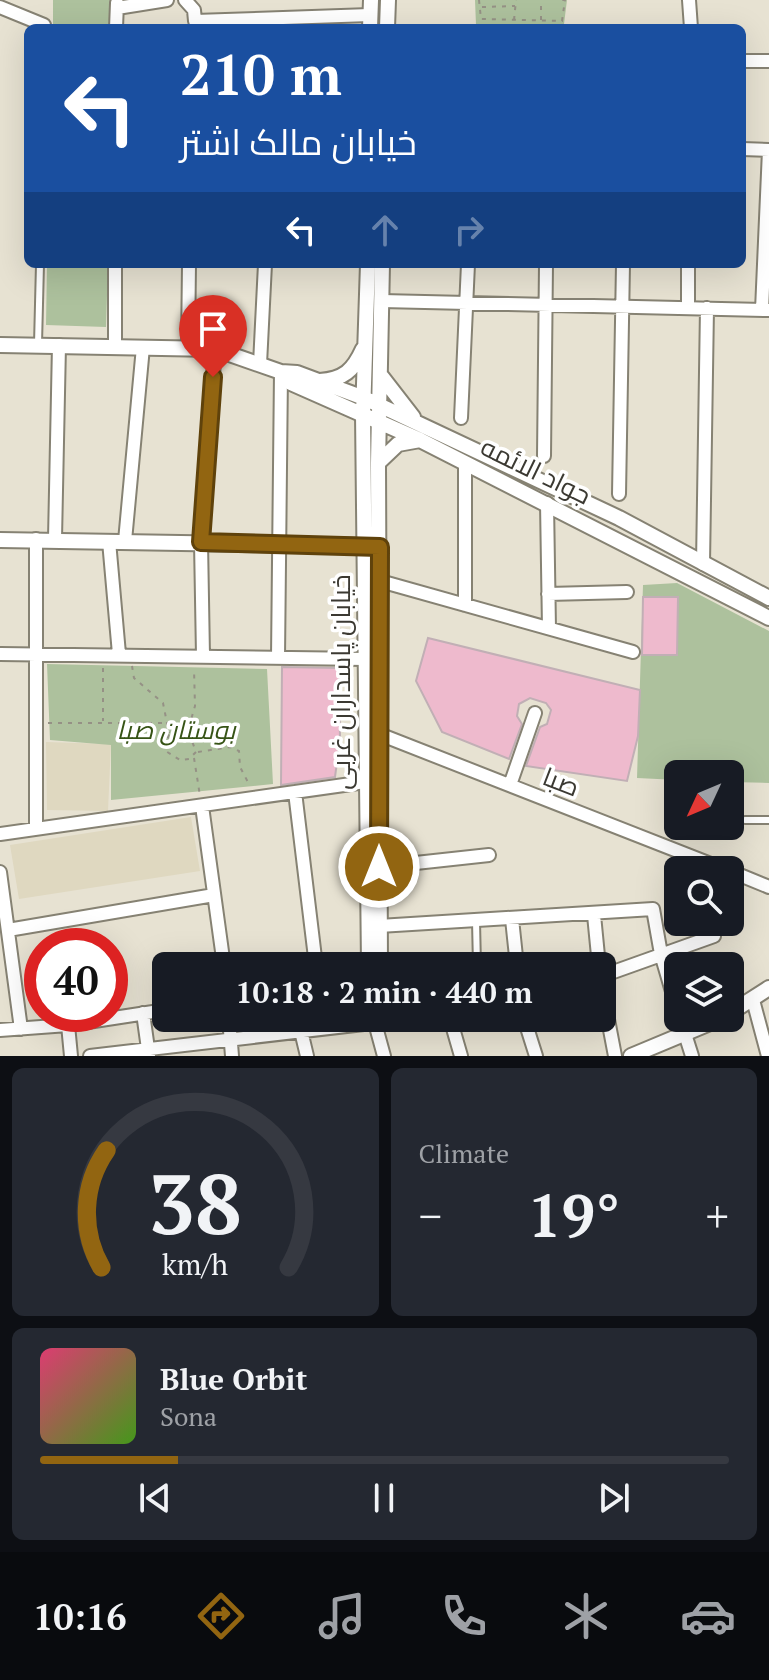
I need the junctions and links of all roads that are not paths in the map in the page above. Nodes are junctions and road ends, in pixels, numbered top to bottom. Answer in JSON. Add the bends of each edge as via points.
{"nodes":[{"id":1,"x":167,"y":0,"type":"edge"},
{"id":2,"x":185,"y":0,"type":"edge"},
{"id":3,"x":388,"y":0,"type":"edge"},
{"id":4,"x":689,"y":0,"type":"edge"},
{"id":5,"x":117,"y":4,"type":"edge"},
{"id":6,"x":0,"y":7,"type":"edge"},
{"id":7,"x":370,"y":14,"type":"edge"},
{"id":8,"x":39,"y":24,"type":"edge"},
{"id":9,"x":116,"y":24,"type":"edge"},
{"id":10,"x":387,"y":24,"type":"edge"},
{"id":11,"x":691,"y":24,"type":"edge"},
{"id":12,"x":746,"y":61,"type":"edge"},
{"id":13,"x":769,"y":61,"type":"edge"},
{"id":14,"x":746,"y":149,"type":"edge"},
{"id":15,"x":769,"y":150,"type":"edge"},
{"id":16,"x":40,"y":268,"type":"edge"},
{"id":17,"x":115,"y":268,"type":"edge"},
{"id":18,"x":189,"y":268,"type":"edge"},
{"id":19,"x":265,"y":268,"type":"edge"},
{"id":20,"x":368,"y":268,"type":"edge"},
{"id":21,"x":382,"y":268,"type":"edge"},
{"id":22,"x":468,"y":268,"type":"edge"},
{"id":23,"x":546,"y":268,"type":"edge"},
{"id":24,"x":623,"y":268,"type":"edge"},
{"id":25,"x":688,"y":268,"type":"edge"},
{"id":26,"x":382,"y":301,"type":"junction"},
{"id":27,"x":468,"y":302,"type":"junction"},
{"id":28,"x":547,"y":304,"type":"junction"},
{"id":29,"x":624,"y":306,"type":"junction"},
{"id":30,"x":688,"y":308,"type":"junction"},
{"id":31,"x":707,"y":308,"type":"junction"},
{"id":32,"x":765,"y":310,"type":"edge"},
{"id":33,"x":366,"y":337,"type":"junction"},
{"id":34,"x":38,"y":344,"type":"junction"},
{"id":35,"x":0,"y":345,"type":"edge"},
{"id":36,"x":59,"y":345,"type":"junction"},
{"id":37,"x":115,"y":346,"type":"junction"},
{"id":38,"x":143,"y":347,"type":"junction"},
{"id":39,"x":188,"y":347,"type":"junction"},
{"id":40,"x":215,"y":349,"type":"junction"},
{"id":41,"x":260,"y":364,"type":"junction"},
{"id":42,"x":281,"y":372,"type":"junction"},
{"id":43,"x":382,"y":377,"type":"junction"},
{"id":44,"x":315,"y":381,"type":"junction"},
{"id":45,"x":364,"y":406,"type":"junction"},
{"id":46,"x":381,"y":413,"type":"junction"},
{"id":47,"x":461,"y":418,"type":"dead end"},
{"id":48,"x":418,"y":423,"type":"junction"},
{"id":49,"x":420,"y":440,"type":"junction"},
{"id":50,"x":544,"y":456,"type":"dead end"},
{"id":51,"x":378,"y":463,"type":"junction"},
{"id":52,"x":465,"y":463,"type":"junction"},
{"id":53,"x":619,"y":494,"type":"dead end"},
{"id":54,"x":547,"y":503,"type":"junction"},
{"id":55,"x":36,"y":539,"type":"junction"},
{"id":56,"x":55,"y":539,"type":"junction"},
{"id":57,"x":0,"y":540,"type":"edge"},
{"id":58,"x":109,"y":541,"type":"junction"},
{"id":59,"x":125,"y":541,"type":"junction"},
{"id":60,"x":201,"y":542,"type":"junction"},
{"id":61,"x":277,"y":543,"type":"junction"},
{"id":62,"x":364,"y":545,"type":"junction"},
{"id":63,"x":380,"y":547,"type":"junction"},
{"id":64,"x":703,"y":564,"type":"junction"},
{"id":65,"x":380,"y":581,"type":"junction"},
{"id":66,"x":627,"y":592,"type":"dead end"},
{"id":67,"x":548,"y":594,"type":"junction"},
{"id":68,"x":769,"y":598,"type":"edge"},
{"id":69,"x":465,"y":605,"type":"junction"},
{"id":70,"x":769,"y":618,"type":"edge"},
{"id":71,"x":549,"y":628,"type":"junction"},
{"id":72,"x":633,"y":652,"type":"dead end"},
{"id":73,"x":35,"y":653,"type":"junction"},
{"id":74,"x":0,"y":654,"type":"edge"},
{"id":75,"x":124,"y":654,"type":"junction"},
{"id":76,"x":198,"y":656,"type":"junction"},
{"id":77,"x":278,"y":658,"type":"junction"},
{"id":78,"x":366,"y":659,"type":"junction"},
{"id":79,"x":535,"y":713,"type":"dead end"},
{"id":80,"x":379,"y":734,"type":"junction"},
{"id":81,"x":365,"y":782,"type":"junction"},
{"id":82,"x":510,"y":785,"type":"junction"},
{"id":83,"x":295,"y":792,"type":"junction"},
{"id":84,"x":202,"y":806,"type":"junction"},
{"id":85,"x":745,"y":820,"type":"dead end"},
{"id":86,"x":769,"y":820,"type":"edge"},
{"id":87,"x":36,"y":827,"type":"junction"},
{"id":88,"x":0,"y":834,"type":"edge"},
{"id":89,"x":489,"y":855,"type":"dead end"},
{"id":90,"x":690,"y":856,"type":"edge"},
{"id":91,"x":379,"y":867,"type":"junction"},
{"id":92,"x":0,"y":872,"type":"edge"},
{"id":93,"x":744,"y":877,"type":"edge"},
{"id":94,"x":769,"y":887,"type":"edge"},
{"id":95,"x":214,"y":895,"type":"junction"},
{"id":96,"x":594,"y":915,"type":"junction"},
{"id":97,"x":512,"y":919,"type":"junction"},
{"id":98,"x":476,"y":921,"type":"junction"},
{"id":99,"x":379,"y":926,"type":"junction"},
{"id":100,"x":8,"y":930,"type":"junction"},
{"id":101,"x":714,"y":936,"type":"dead end"},
{"id":102,"x":222,"y":952,"type":"edge"},
{"id":103,"x":314,"y":952,"type":"edge"},
{"id":104,"x":369,"y":952,"type":"edge"},
{"id":105,"x":380,"y":952,"type":"edge"},
{"id":106,"x":477,"y":952,"type":"edge"},
{"id":107,"x":516,"y":952,"type":"edge"},
{"id":108,"x":598,"y":952,"type":"edge"},
{"id":109,"x":661,"y":954,"type":"junction"},
{"id":110,"x":664,"y":964,"type":"edge"},
{"id":111,"x":616,"y":971,"type":"edge"},
{"id":112,"x":769,"y":988,"type":"edge"},
{"id":113,"x":753,"y":1000,"type":"junction"},
{"id":114,"x":744,"y":1005,"type":"edge"},
{"id":115,"x":152,"y":1012,"type":"edge"},
{"id":116,"x":143,"y":1013,"type":"junction"},
{"id":117,"x":128,"y":1015,"type":"edge"},
{"id":118,"x":21,"y":1029,"type":"junction"},
{"id":119,"x":24,"y":1029,"type":"edge"},
{"id":120,"x":0,"y":1030,"type":"edge"},
{"id":121,"x":69,"y":1032,"type":"edge"},
{"id":122,"x":228,"y":1032,"type":"edge"},
{"id":123,"x":294,"y":1032,"type":"edge"},
{"id":124,"x":301,"y":1032,"type":"edge"},
{"id":125,"x":378,"y":1032,"type":"edge"},
{"id":126,"x":454,"y":1032,"type":"edge"},
{"id":127,"x":528,"y":1032,"type":"edge"},
{"id":128,"x":610,"y":1032,"type":"edge"},
{"id":129,"x":684,"y":1032,"type":"edge"},
{"id":130,"x":693,"y":1032,"type":"edge"},
{"id":131,"x":685,"y":1036,"type":"junction"},
{"id":132,"x":228,"y":1041,"type":"junction"},
{"id":133,"x":149,"y":1053,"type":"edge"},
{"id":134,"x":71,"y":1056,"type":"edge"},
{"id":135,"x":90,"y":1056,"type":"edge"},
{"id":136,"x":232,"y":1056,"type":"edge"},
{"id":137,"x":307,"y":1056,"type":"edge"},
{"id":138,"x":384,"y":1056,"type":"edge"},
{"id":139,"x":461,"y":1056,"type":"edge"},
{"id":140,"x":536,"y":1056,"type":"edge"},
{"id":141,"x":615,"y":1056,"type":"edge"},
{"id":142,"x":631,"y":1056,"type":"edge"},
{"id":143,"x":692,"y":1056,"type":"edge"},
{"id":144,"x":768,"y":1056,"type":"edge"}],
"edges":[{"from":1,"to":5,"type":"street"},
{"from":2,"to":7,"type":"street","via":[[195,21]]},
{"from":3,"to":10,"type":"street"},
{"from":4,"to":11,"type":"street"},
{"from":5,"to":9,"type":"street"},
{"from":6,"to":8,"type":"street"},
{"from":12,"to":13,"type":"street"},
{"from":14,"to":15,"type":"street"},
{"from":15,"to":32,"type":"street"},
{"from":16,"to":34,"type":"lane"},
{"from":17,"to":37,"type":"street"},
{"from":18,"to":39,"type":"street"},
{"from":19,"to":41,"type":"street"},
{"from":20,"to":33,"type":"street","name":"خیابان پاسداران غربی"},
{"from":21,"to":26,"type":"street","name":"خیابان پاسداران غربی"},
{"from":22,"to":27,"type":"street"},
{"from":23,"to":28,"type":"street"},
{"from":24,"to":29,"type":"street"},
{"from":25,"to":30,"type":"street"},
{"from":26,"to":27,"type":"street"},
{"from":26,"to":43,"type":"street","name":"خیابان پاسداران غربی"},
{"from":27,"to":28,"type":"street"},
{"from":27,"to":47,"type":"street"},
{"from":28,"to":29,"type":"street"},
{"from":28,"to":50,"type":"street"},
{"from":29,"to":30,"type":"street"},
{"from":29,"to":53,"type":"street"},
{"from":30,"to":31,"type":"street"},
{"from":31,"to":32,"type":"street"},
{"from":31,"to":64,"type":"street"},
{"from":33,"to":44,"type":"street","via":[[353,369],[337,380]]},
{"from":33,"to":45,"type":"street","name":"خیابان پاسداران غربی"},
{"from":34,"to":35,"type":"street","name":"جواد الائمه"},
{"from":34,"to":36,"type":"street","name":"جواد الائمه"},
{"from":36,"to":37,"type":"street","name":"جواد الائمه"},
{"from":36,"to":56,"type":"street"},
{"from":37,"to":38,"type":"street","name":"جواد الائمه"},
{"from":38,"to":39,"type":"street","name":"جواد الائمه"},
{"from":38,"to":59,"type":"street"},
{"from":39,"to":40,"type":"street","name":"جواد الائمه"},
{"from":40,"to":41,"type":"street","name":"جواد الائمه"},
{"from":40,"to":60,"type":"street"},
{"from":41,"to":42,"type":"street","name":"جواد الائمه"},
{"from":42,"to":44,"type":"street","name":"جواد الائمه"},
{"from":42,"to":45,"type":"street","name":"جواد الائمه","via":[[291,383]]},
{"from":42,"to":61,"type":"street"},
{"from":43,"to":46,"type":"street","name":"خیابان پاسداران غربی"},
{"from":43,"to":48,"type":"street"},
{"from":44,"to":45,"type":"street","name":"جواد الائمه"},
{"from":45,"to":46,"type":"street","name":"جواد الائمه"},
{"from":45,"to":62,"type":"street","name":"خیابان پاسداران غربی"},
{"from":46,"to":48,"type":"street","name":"جواد الائمه"},
{"from":46,"to":49,"type":"street","name":"جواد الائمه"},
{"from":46,"to":51,"type":"street","name":"خیابان پاسداران غربی"},
{"from":48,"to":64,"type":"street","name":"جواد الائمه"},
{"from":49,"to":51,"type":"street","via":[[398,444]]},
{"from":49,"to":52,"type":"street","name":"جواد الائمه"},
{"from":51,"to":63,"type":"street","name":"خیابان پاسداران غربی"},
{"from":52,"to":54,"type":"street","name":"جواد الائمه"},
{"from":52,"to":69,"type":"street"},
{"from":54,"to":67,"type":"street"},
{"from":54,"to":70,"type":"street","name":"جواد الائمه"},
{"from":55,"to":56,"type":"street"},
{"from":55,"to":57,"type":"street"},
{"from":55,"to":73,"type":"street"},
{"from":56,"to":58,"type":"street"},
{"from":58,"to":59,"type":"street"},
{"from":58,"to":75,"type":"street"},
{"from":59,"to":60,"type":"street"},
{"from":60,"to":61,"type":"street"},
{"from":60,"to":76,"type":"street"},
{"from":61,"to":62,"type":"street"},
{"from":61,"to":77,"type":"street"},
{"from":62,"to":63,"type":"street"},
{"from":62,"to":78,"type":"street","name":"خیابان پاسداران غربی"},
{"from":63,"to":65,"type":"street","name":"خیابان پاسداران غربی"},
{"from":64,"to":68,"type":"street","name":"جواد الائمه"},
{"from":65,"to":69,"type":"street"},
{"from":65,"to":80,"type":"street","name":"خیابان پاسداران غربی"},
{"from":66,"to":67,"type":"street"},
{"from":67,"to":71,"type":"street"},
{"from":69,"to":71,"type":"street"},
{"from":71,"to":72,"type":"street"},
{"from":73,"to":74,"type":"street"},
{"from":73,"to":75,"type":"street"},
{"from":73,"to":87,"type":"street"},
{"from":75,"to":76,"type":"street"},
{"from":76,"to":77,"type":"street"},
{"from":77,"to":78,"type":"street"},
{"from":78,"to":81,"type":"street","name":"خیابان پاسداران غربی"},
{"from":79,"to":82,"type":"street"},
{"from":80,"to":82,"type":"street","name":"صبا"},
{"from":80,"to":91,"type":"street","name":"خیابان پاسداران غربی"},
{"from":81,"to":83,"type":"street"},
{"from":81,"to":104,"type":"street","name":"خیابان پاسداران غربی"},
{"from":82,"to":90,"type":"street","name":"صبا"},
{"from":83,"to":84,"type":"street"},
{"from":83,"to":103,"type":"street"},
{"from":84,"to":87,"type":"street"},
{"from":84,"to":95,"type":"street"},
{"from":85,"to":86,"type":"lane"},
{"from":87,"to":88,"type":"street"},
{"from":89,"to":91,"type":"street"},
{"from":91,"to":99,"type":"street","name":"خیابان پاسداران غربی"},
{"from":92,"to":100,"type":"street"},
{"from":93,"to":94,"type":"street","name":"صبا"},
{"from":95,"to":100,"type":"street"},
{"from":95,"to":102,"type":"street"},
{"from":96,"to":97,"type":"street"},
{"from":96,"to":108,"type":"street"},
{"from":96,"to":109,"type":"street","via":[[653,909]]},
{"from":97,"to":98,"type":"street"},
{"from":97,"to":107,"type":"street"},
{"from":98,"to":99,"type":"street"},
{"from":98,"to":106,"type":"lane"},
{"from":99,"to":105,"type":"street","name":"خیابان پاسداران غربی"},
{"from":100,"to":118,"type":"street"},
{"from":101,"to":109,"type":"street"},
{"from":109,"to":110,"type":"street"},
{"from":109,"to":111,"type":"street"},
{"from":112,"to":113,"type":"street"},
{"from":113,"to":114,"type":"street"},
{"from":113,"to":144,"type":"street"},
{"from":115,"to":116,"type":"street"},
{"from":116,"to":117,"type":"street"},
{"from":116,"to":133,"type":"street"},
{"from":118,"to":119,"type":"street"},
{"from":118,"to":120,"type":"street"},
{"from":121,"to":134,"type":"street"},
{"from":122,"to":132,"type":"street"},
{"from":123,"to":132,"type":"street"},
{"from":124,"to":137,"type":"street"},
{"from":125,"to":138,"type":"street"},
{"from":126,"to":139,"type":"street"},
{"from":127,"to":140,"type":"street"},
{"from":128,"to":141,"type":"street"},
{"from":129,"to":131,"type":"street"},
{"from":130,"to":131,"type":"street"},
{"from":131,"to":142,"type":"street"},
{"from":131,"to":143,"type":"street"},
{"from":132,"to":133,"type":"street"},
{"from":132,"to":136,"type":"street"},
{"from":133,"to":135,"type":"street"}]}
